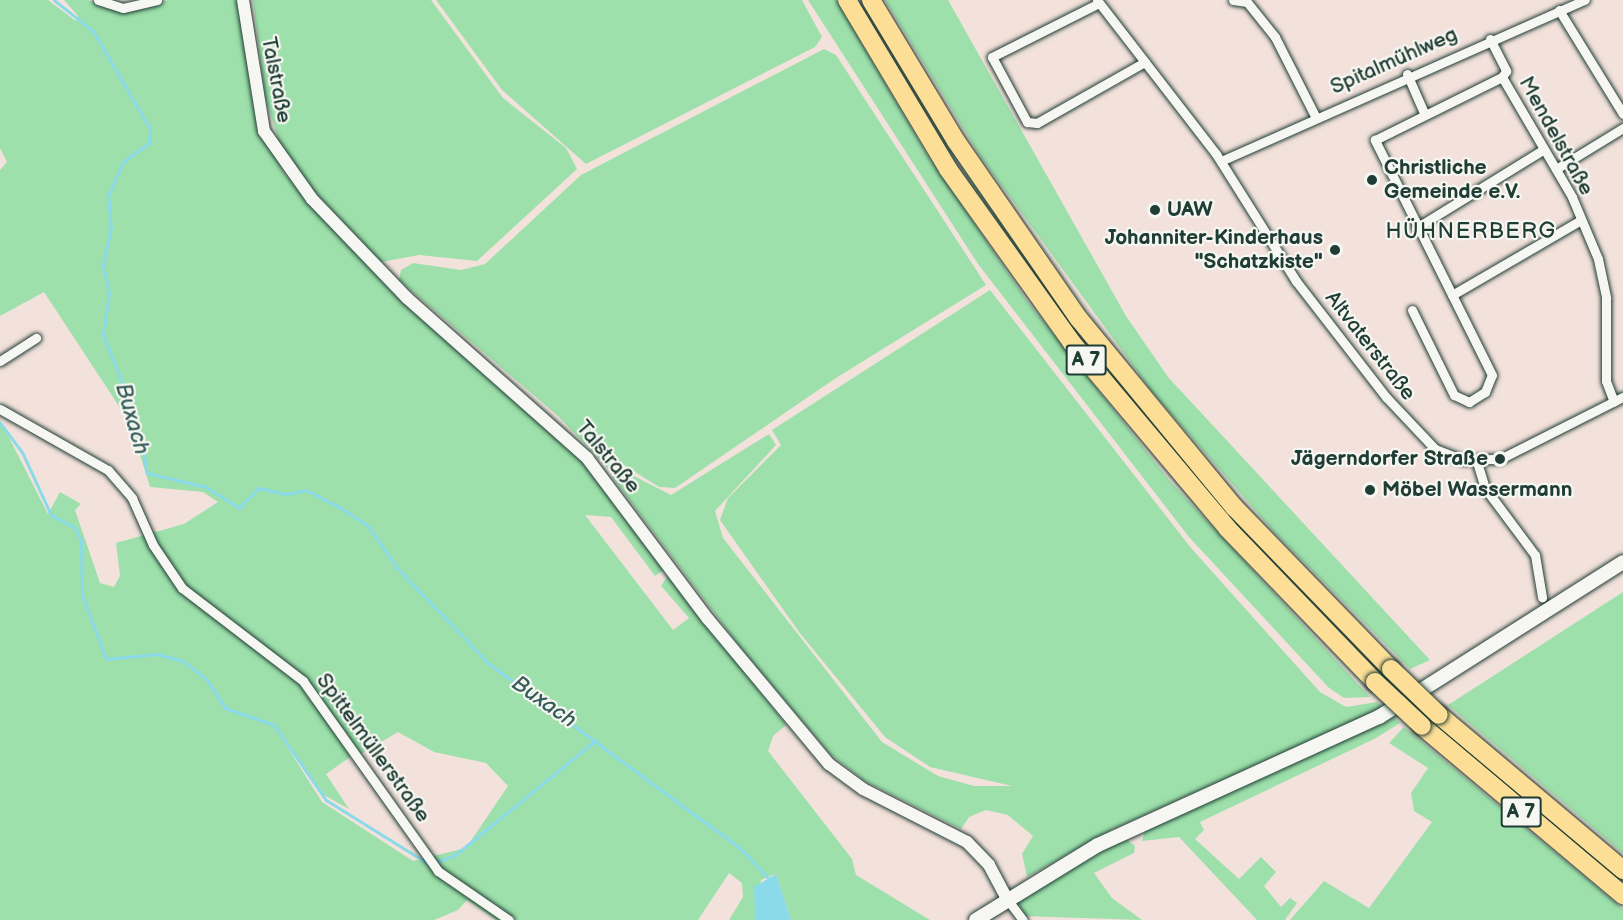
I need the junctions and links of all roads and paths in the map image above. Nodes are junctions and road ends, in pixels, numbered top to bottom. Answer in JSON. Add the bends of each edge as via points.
{"nodes":[{"id":1,"x":98,"y":0,"type":"edge"},
{"id":2,"x":157,"y":0,"type":"edge"},
{"id":3,"x":243,"y":0,"type":"edge"},
{"id":4,"x":847,"y":0,"type":"edge"},
{"id":5,"x":871,"y":0,"type":"edge"},
{"id":6,"x":1233,"y":0,"type":"edge"},
{"id":7,"x":1585,"y":0,"type":"edge"},
{"id":8,"x":1249,"y":1,"type":"edge"},
{"id":9,"x":1098,"y":2,"type":"edge"},
{"id":10,"x":1559,"y":10,"type":"junction"},
{"id":11,"x":1490,"y":39,"type":"junction"},
{"id":12,"x":1145,"y":62,"type":"junction"},
{"id":13,"x":1407,"y":74,"type":"junction"},
{"id":14,"x":1502,"y":76,"type":"junction"},
{"id":15,"x":1424,"y":113,"type":"junction"},
{"id":16,"x":1623,"y":114,"type":"edge"},
{"id":17,"x":1315,"y":116,"type":"junction"},
{"id":18,"x":1623,"y":128,"type":"edge"},
{"id":19,"x":1543,"y":150,"type":"junction"},
{"id":20,"x":1221,"y":161,"type":"junction"},
{"id":21,"x":1556,"y":169,"type":"junction"},
{"id":22,"x":1581,"y":220,"type":"junction"},
{"id":23,"x":1416,"y":228,"type":"junction"},
{"id":24,"x":1452,"y":296,"type":"junction"},
{"id":25,"x":1412,"y":310,"type":"dead end"},
{"id":26,"x":36,"y":338,"type":"dead end"},
{"id":27,"x":0,"y":361,"type":"edge"},
{"id":28,"x":1619,"y":400,"type":"edge"},
{"id":29,"x":0,"y":409,"type":"edge"},
{"id":30,"x":1477,"y":462,"type":"junction"},
{"id":31,"x":1623,"y":562,"type":"edge"},
{"id":32,"x":1542,"y":597,"type":"dead end"},
{"id":33,"x":1623,"y":870,"type":"edge"},
{"id":34,"x":1623,"y":895,"type":"edge"},
{"id":35,"x":1006,"y":899,"type":"junction"},
{"id":36,"x":509,"y":920,"type":"edge"},
{"id":37,"x":976,"y":920,"type":"edge"},
{"id":38,"x":1023,"y":920,"type":"edge"}],
"edges":[{"from":1,"to":2,"type":"street","via":[[123,8]]},
{"from":3,"to":35,"type":"street","name":"Talstraße","via":[[264,131],[312,200],[407,298],[587,458],[708,619],[821,756],[862,789],[967,842],[989,865]]},
{"from":4,"to":34,"type":"highway","number":"A 7","bridge":true,"via":[[948,169],[1072,343],[1227,528],[1422,726]]},
{"from":5,"to":33,"type":"highway","number":"A 7","bridge":true,"via":[[956,141],[1079,319],[1234,507],[1439,715]]},
{"from":6,"to":8,"type":"street"},
{"from":7,"to":10,"type":"street","name":"Spitalmühlweg"},
{"from":8,"to":17,"type":"street","via":[[1275,37]]},
{"from":9,"to":12,"type":"street","name":"Altvaterstraße"},
{"from":9,"to":12,"type":"street","via":[[992,57],[1026,122],[1037,123]]},
{"from":10,"to":11,"type":"street","name":"Spitalmühlweg"},
{"from":10,"to":16,"type":"street"},
{"from":11,"to":13,"type":"street","name":"Spitalmühlweg"},
{"from":11,"to":14,"type":"street","name":"Mendelstraße","via":[[1506,71]]},
{"from":12,"to":20,"type":"street","name":"Altvaterstraße"},
{"from":13,"to":15,"type":"street"},
{"from":13,"to":17,"type":"street","name":"Spitalmühlweg"},
{"from":14,"to":15,"type":"street"},
{"from":14,"to":19,"type":"street","name":"Mendelstraße"},
{"from":15,"to":23,"type":"street","via":[[1378,136],[1376,150]]},
{"from":17,"to":20,"type":"street","name":"Spitalmühlweg"},
{"from":18,"to":21,"type":"street"},
{"from":19,"to":21,"type":"street","name":"Mendelstraße"},
{"from":19,"to":23,"type":"street"},
{"from":20,"to":30,"type":"street","name":"Altvaterstraße","via":[[1296,281],[1408,423],[1445,455]]},
{"from":21,"to":22,"type":"street","name":"Mendelstraße"},
{"from":22,"to":24,"type":"street"},
{"from":22,"to":28,"type":"street","name":"Mendelstraße","via":[[1603,275],[1606,381]]},
{"from":23,"to":24,"type":"street"},
{"from":24,"to":25,"type":"street","via":[[1492,375],[1485,392],[1469,402],[1454,395]]},
{"from":26,"to":27,"type":"street"},
{"from":28,"to":30,"type":"street","via":[[1507,456]]},
{"from":29,"to":36,"type":"street","name":"Spittelmüllerstraße","via":[[108,470],[132,498],[153,545],[182,588],[303,681],[438,871]]},
{"from":30,"to":32,"type":"street","via":[[1485,488],[1534,555]]},
{"from":31,"to":35,"type":"main road","via":[[1379,717],[1098,845]]},
{"from":35,"to":37,"type":"main road"},
{"from":35,"to":38,"type":"street"}]}
